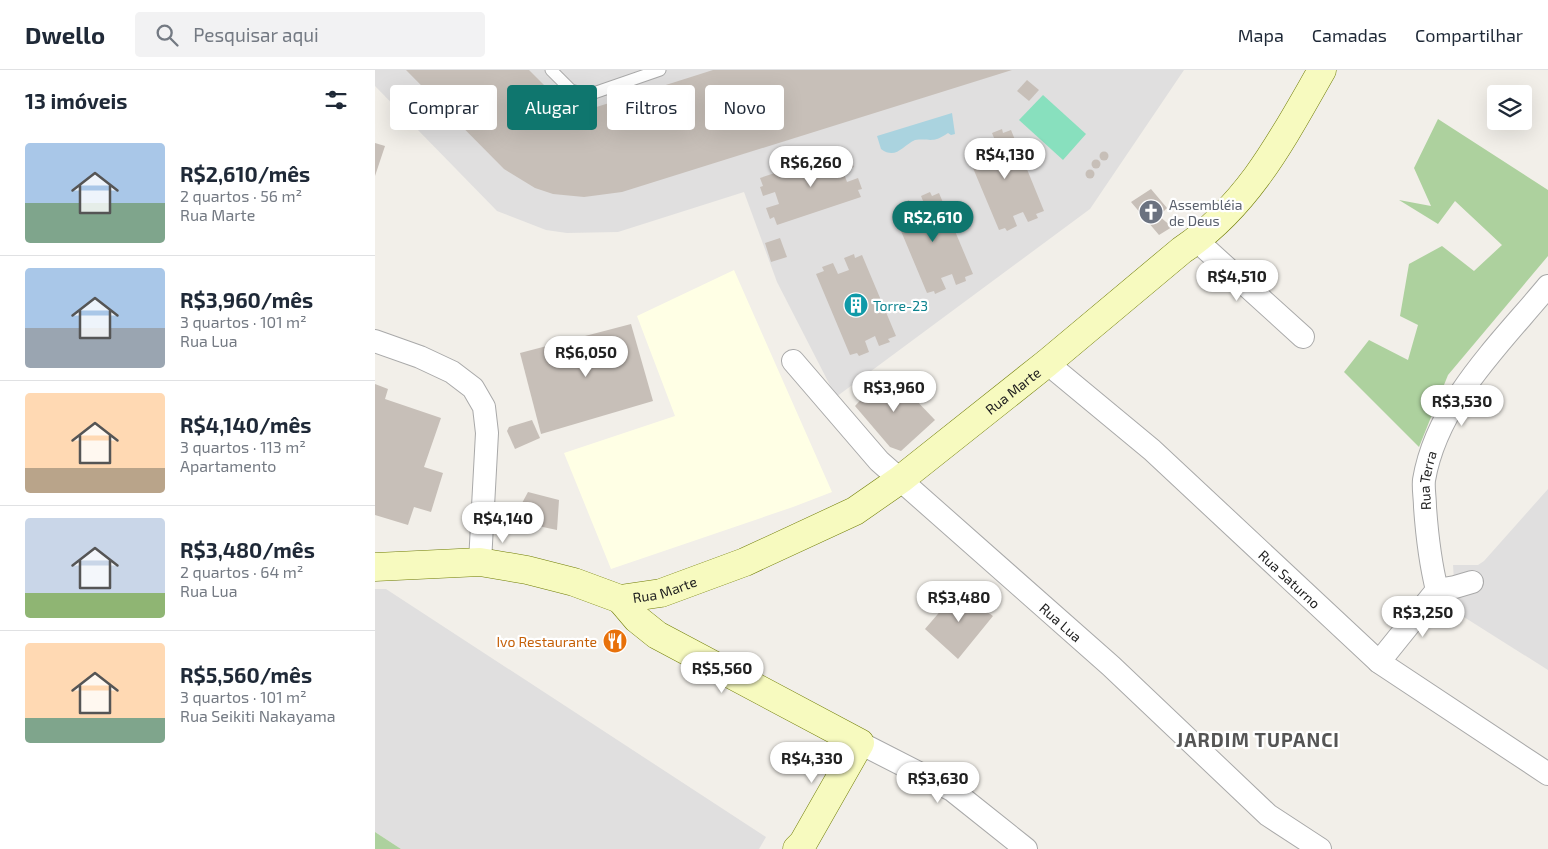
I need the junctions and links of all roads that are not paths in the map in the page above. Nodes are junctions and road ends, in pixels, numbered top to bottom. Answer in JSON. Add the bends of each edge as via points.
{"nodes":[{"id":1,"x":551,"y":70,"type":"edge"},
{"id":2,"x":660,"y":70,"type":"edge"},
{"id":3,"x":1322,"y":70,"type":"edge"},
{"id":4,"x":1196,"y":240,"type":"junction"},
{"id":5,"x":1548,"y":286,"type":"edge"},
{"id":6,"x":1303,"y":337,"type":"dead end"},
{"id":7,"x":375,"y":342,"type":"edge"},
{"id":8,"x":793,"y":361,"type":"dead end"},
{"id":9,"x":1047,"y":363,"type":"junction"},
{"id":10,"x":901,"y":479,"type":"junction"},
{"id":11,"x":480,"y":562,"type":"junction"},
{"id":12,"x":375,"y":567,"type":"edge"},
{"id":13,"x":1472,"y":582,"type":"dead end"},
{"id":14,"x":1437,"y":590,"type":"junction"},
{"id":15,"x":620,"y":599,"type":"junction"},
{"id":16,"x":1379,"y":662,"type":"junction"},
{"id":17,"x":860,"y":743,"type":"junction"},
{"id":18,"x":1548,"y":774,"type":"edge"},
{"id":19,"x":797,"y":849,"type":"edge"},
{"id":20,"x":1026,"y":849,"type":"edge"},
{"id":21,"x":1320,"y":849,"type":"edge"}],
"edges":[{"from":1,"to":2,"type":"lane","via":[[571,90],[587,95]]},
{"from":3,"to":4,"type":"street","name":"Rua Marte","via":[[1265,168],[1235,205]]},
{"from":4,"to":6,"type":"street"},
{"from":4,"to":9,"type":"street","name":"Rua Marte"},
{"from":5,"to":14,"type":"street","name":"Rua Terra","via":[[1469,381],[1443,424],[1431,454],[1424,482],[1430,562]]},
{"from":7,"to":11,"type":"street","via":[[453,372],[473,388],[485,407],[487,433]]},
{"from":8,"to":10,"type":"street","name":"Rua Lua","via":[[879,461]]},
{"from":9,"to":10,"type":"street","name":"Rua Marte"},
{"from":9,"to":16,"type":"street","name":"Rua Saturno","via":[[1152,450]]},
{"from":10,"to":15,"type":"street","name":"Rua Marte","via":[[855,511],[745,562],[661,593]]},
{"from":10,"to":21,"type":"street","name":"Rua Lua","via":[[1111,666],[1268,815]]},
{"from":11,"to":12,"type":"street"},
{"from":11,"to":15,"type":"street","via":[[575,582]]},
{"from":13,"to":14,"type":"street"},
{"from":14,"to":16,"type":"street"},
{"from":15,"to":17,"type":"street","via":[[637,620],[657,635]]},
{"from":16,"to":18,"type":"street","name":"Rua Saturno"},
{"from":17,"to":19,"type":"street"},
{"from":17,"to":20,"type":"street","via":[[952,790]]}]}
